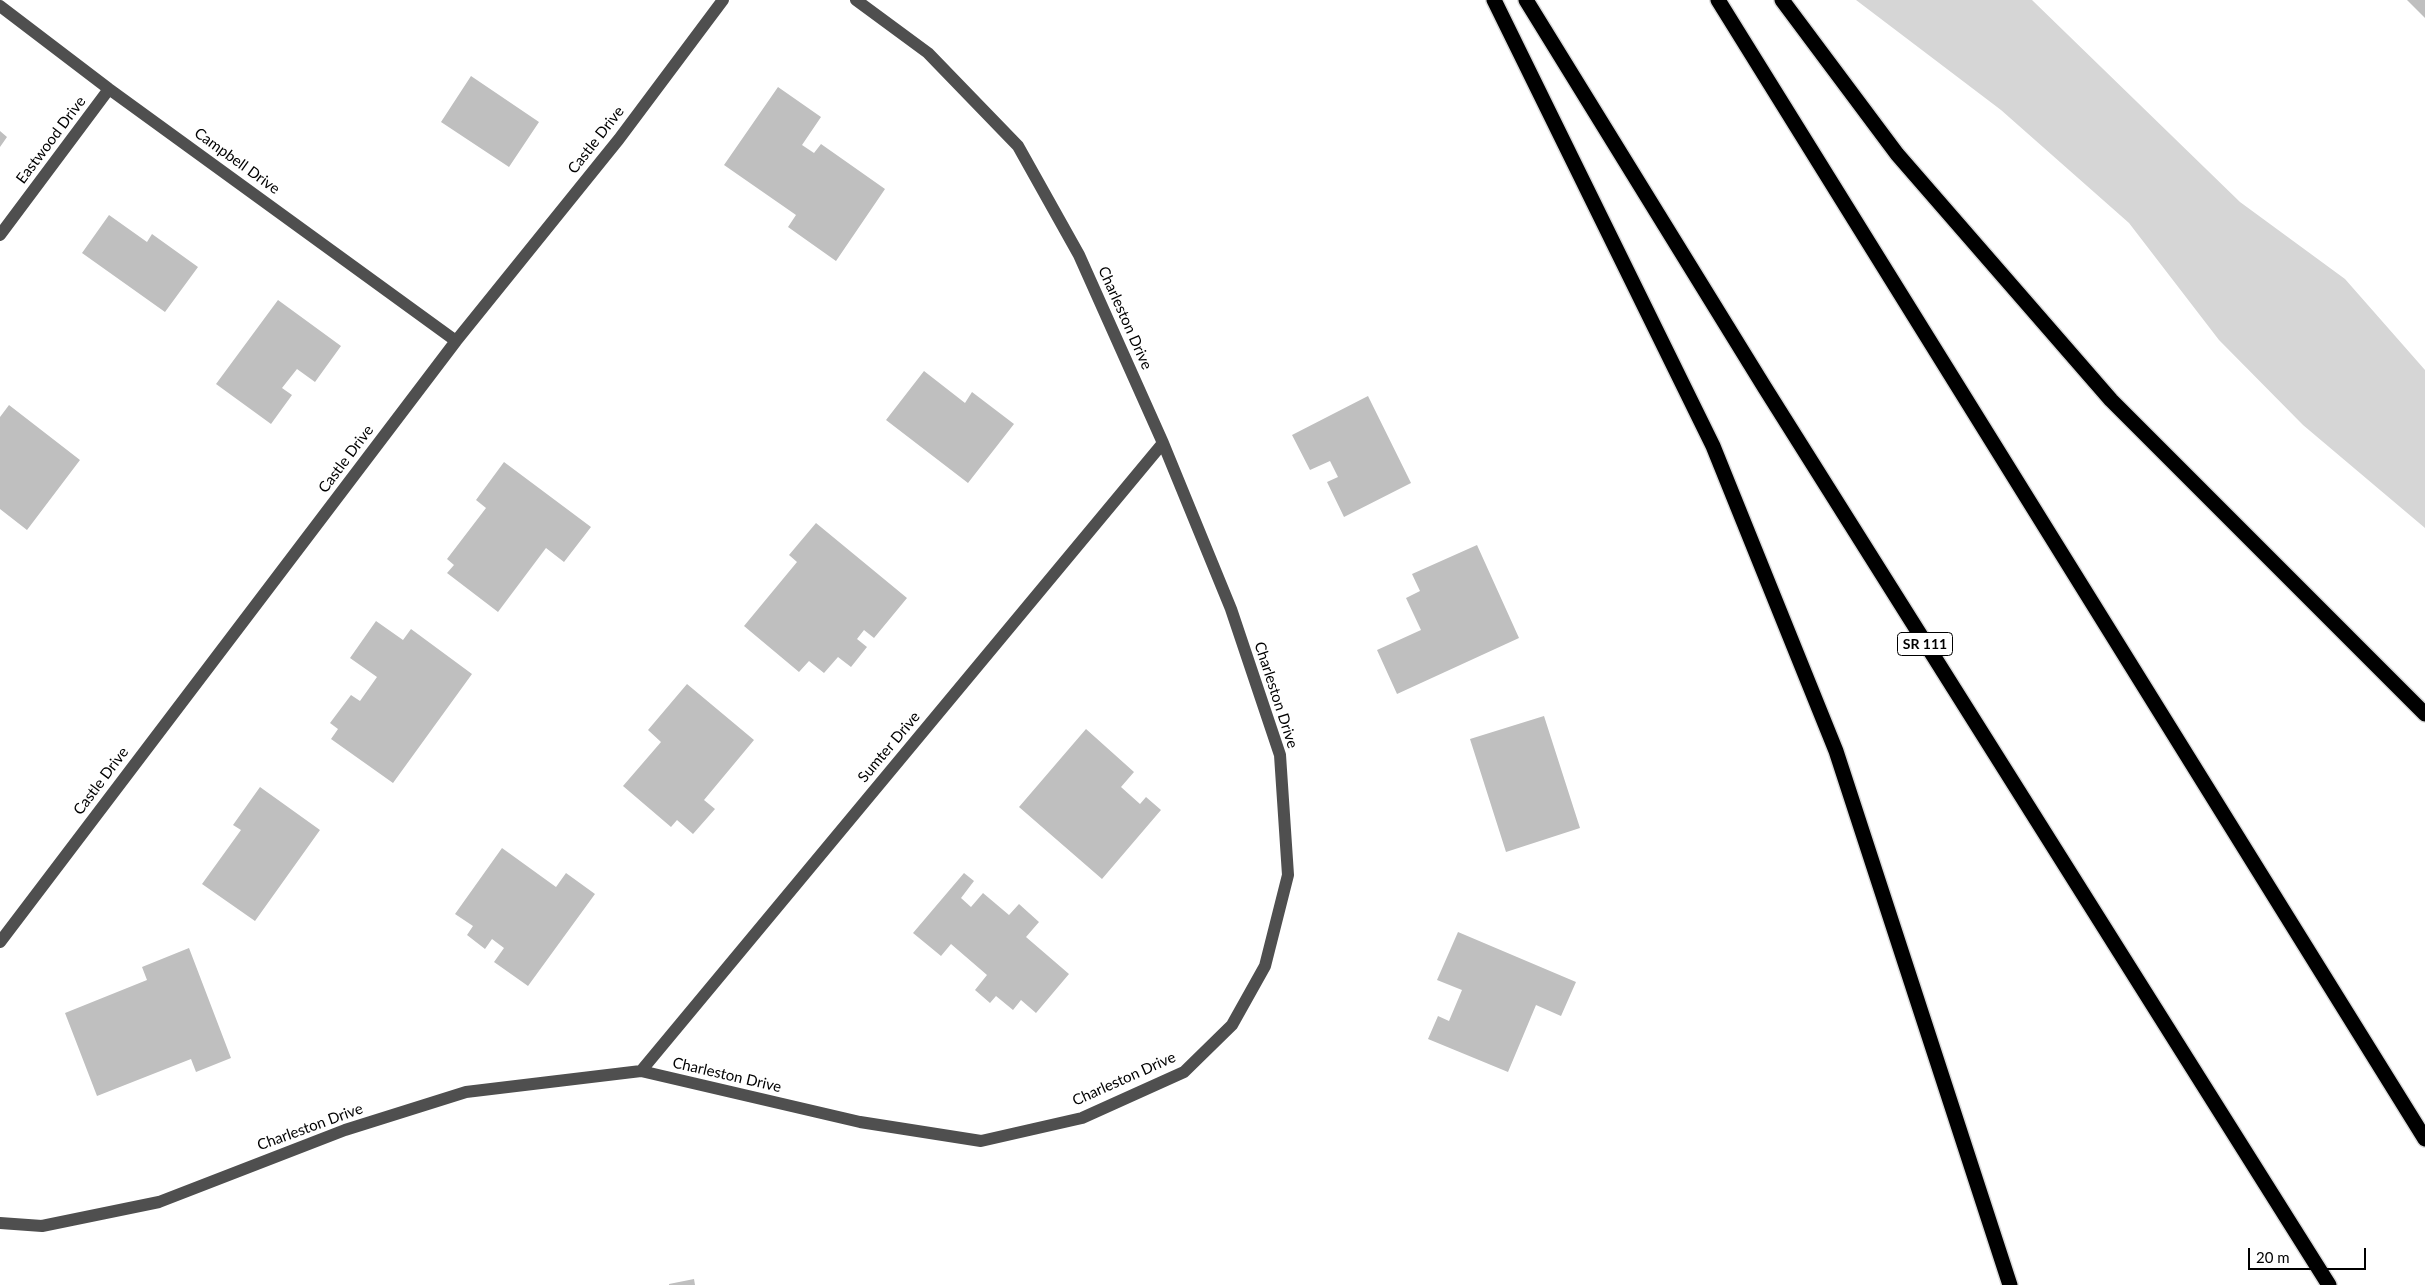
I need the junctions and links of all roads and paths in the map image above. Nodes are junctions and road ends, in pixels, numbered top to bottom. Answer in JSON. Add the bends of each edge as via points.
{"nodes":[{"id":1,"x":723,"y":0,"type":"edge"},
{"id":2,"x":856,"y":0,"type":"edge"},
{"id":3,"x":1494,"y":0,"type":"edge"},
{"id":4,"x":1526,"y":0,"type":"edge"},
{"id":5,"x":1718,"y":0,"type":"edge"},
{"id":6,"x":1782,"y":0,"type":"edge"},
{"id":7,"x":0,"y":6,"type":"edge"},
{"id":8,"x":109,"y":88,"type":"junction"},
{"id":9,"x":0,"y":235,"type":"edge"},
{"id":10,"x":456,"y":341,"type":"junction"},
{"id":11,"x":1163,"y":443,"type":"junction"},
{"id":12,"x":2425,"y":714,"type":"edge"},
{"id":13,"x":0,"y":942,"type":"edge"},
{"id":14,"x":641,"y":1071,"type":"junction"},
{"id":15,"x":2425,"y":1139,"type":"edge"},
{"id":16,"x":0,"y":1223,"type":"edge"},
{"id":17,"x":2010,"y":1285,"type":"edge"},
{"id":18,"x":2328,"y":1285,"type":"edge"}],
"edges":[{"from":1,"to":10,"type":"street","name":"Castle Drive","via":[[619,139]]},
{"from":2,"to":11,"type":"street","name":"Charleston Drive","via":[[928,53],[1018,146],[1080,255]]},
{"from":3,"to":17,"type":"highway","via":[[1713,446],[1825,723]]},
{"from":4,"to":18,"type":"highway","number":"SR 111","via":[[1770,396]]},
{"from":5,"to":15,"type":"highway"},
{"from":6,"to":12,"type":"highway","via":[[1897,154],[2111,400]]},
{"from":7,"to":8,"type":"street","name":"Campbell Drive"},
{"from":8,"to":9,"type":"street","name":"Eastwood Drive"},
{"from":8,"to":10,"type":"street","name":"Campbell Drive"},
{"from":10,"to":13,"type":"street","name":"Castle Drive"},
{"from":11,"to":14,"type":"street","name":"Sumter Drive"},
{"from":11,"to":14,"type":"street","name":"Charleston Drive","via":[[1231,609],[1280,755],[1288,875],[1265,966],[1232,1025],[1184,1072],[1082,1118],[981,1140],[860,1122]]},
{"from":14,"to":16,"type":"street","name":"Charleston Drive","via":[[466,1092],[345,1130],[159,1202],[42,1226]]}]}
